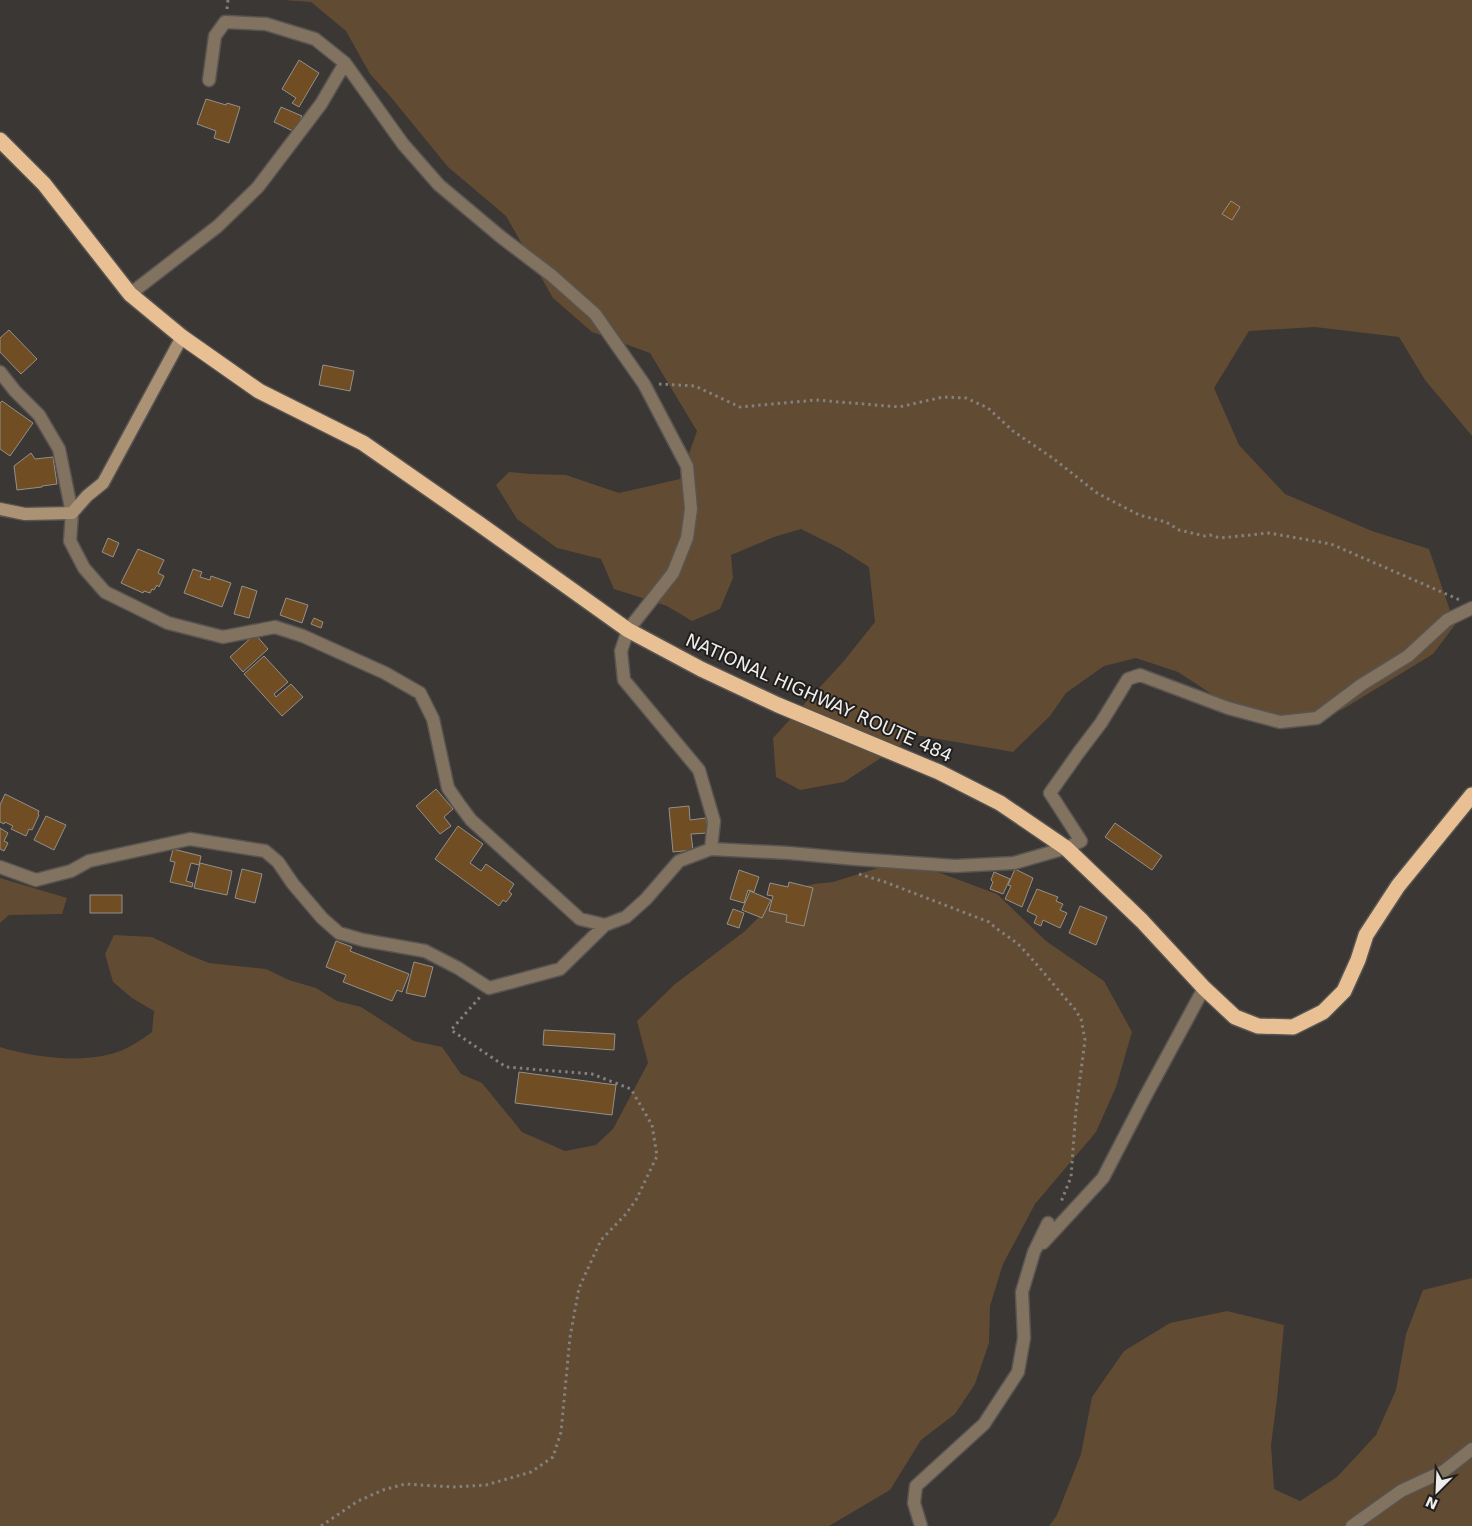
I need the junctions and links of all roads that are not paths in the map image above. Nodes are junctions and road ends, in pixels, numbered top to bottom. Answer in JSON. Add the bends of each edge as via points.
{"nodes":[{"id":1,"x":345,"y":64,"type":"junction"},
{"id":2,"x":209,"y":80,"type":"dead end"},
{"id":3,"x":0,"y":140,"type":"edge"},
{"id":4,"x":130,"y":294,"type":"junction"},
{"id":5,"x":182,"y":337,"type":"junction"},
{"id":6,"x":0,"y":372,"type":"edge"},
{"id":7,"x":0,"y":509,"type":"edge"},
{"id":8,"x":72,"y":513,"type":"junction"},
{"id":9,"x":1468,"y":605,"type":"edge"},
{"id":10,"x":628,"y":630,"type":"junction"},
{"id":11,"x":1472,"y":795,"type":"edge"},
{"id":12,"x":1066,"y":848,"type":"junction"},
{"id":13,"x":711,"y":849,"type":"junction"},
{"id":14,"x":0,"y":867,"type":"edge"},
{"id":15,"x":605,"y":925,"type":"junction"},
{"id":16,"x":1204,"y":988,"type":"junction"},
{"id":17,"x":1048,"y":1223,"type":"road end"},
{"id":18,"x":1034,"y":1252,"type":"junction"},
{"id":19,"x":1472,"y":1449,"type":"edge"},
{"id":20,"x":921,"y":1526,"type":"edge"},
{"id":21,"x":1352,"y":1526,"type":"edge"}],
"edges":[{"from":1,"to":2,"type":"street","via":[[315,39],[266,24],[226,22],[215,36]]},
{"from":1,"to":4,"type":"street","via":[[322,104],[258,187],[218,226]]},
{"from":1,"to":10,"type":"street","via":[[402,144],[439,185],[595,314],[644,384],[687,466],[691,509],[687,538],[672,572]]},
{"from":3,"to":4,"type":"highway","name":"NATIONAL HIGHWAY ROUTE 484","via":[[44,184]]},
{"from":4,"to":5,"type":"highway","name":"NATIONAL HIGHWAY ROUTE 484"},
{"from":5,"to":8,"type":"street","via":[[103,483]]},
{"from":5,"to":10,"type":"highway","name":"NATIONAL HIGHWAY ROUTE 484","via":[[259,391],[363,443]]},
{"from":6,"to":8,"type":"street","via":[[39,415],[60,449]]},
{"from":7,"to":8,"type":"street","via":[[25,514]]},
{"from":8,"to":15,"type":"street","via":[[70,541],[84,568],[105,592],[168,623],[223,637],[276,627],[385,673],[420,693],[433,719],[448,788],[471,820],[580,919]]},
{"from":9,"to":12,"type":"street","via":[[1408,656],[1317,718],[1280,722],[1228,708],[1140,675],[1128,679],[1102,723],[1050,793],[1081,840]]},
{"from":10,"to":12,"type":"highway","name":"NATIONAL HIGHWAY ROUTE 484","via":[[778,705],[962,782],[1000,803]]},
{"from":10,"to":13,"type":"street","via":[[620,652],[624,680],[699,770],[714,820]]},
{"from":11,"to":16,"type":"highway","name":"NATIONAL HIGHWAY ROUTE 484","via":[[1398,886],[1366,935],[1344,991],[1323,1012],[1292,1027],[1258,1026],[1235,1017]]},
{"from":12,"to":13,"type":"street","via":[[1014,863],[955,866]]},
{"from":12,"to":16,"type":"highway","name":"NATIONAL HIGHWAY ROUTE 484","via":[[1142,921]]},
{"from":13,"to":15,"type":"street","via":[[679,861],[626,917]]},
{"from":14,"to":15,"type":"street","via":[[36,880],[71,871],[89,861],[190,839],[265,851],[278,862],[322,918],[339,933],[425,951],[489,988],[560,969]]},
{"from":16,"to":18,"type":"street","via":[[1103,1178]]},
{"from":17,"to":18,"type":"street"},
{"from":18,"to":20,"type":"street","via":[[1022,1292],[1024,1338],[1018,1372],[984,1424],[916,1486],[914,1503]]},
{"from":19,"to":21,"type":"street","via":[[1444,1471],[1401,1491]]}]}
